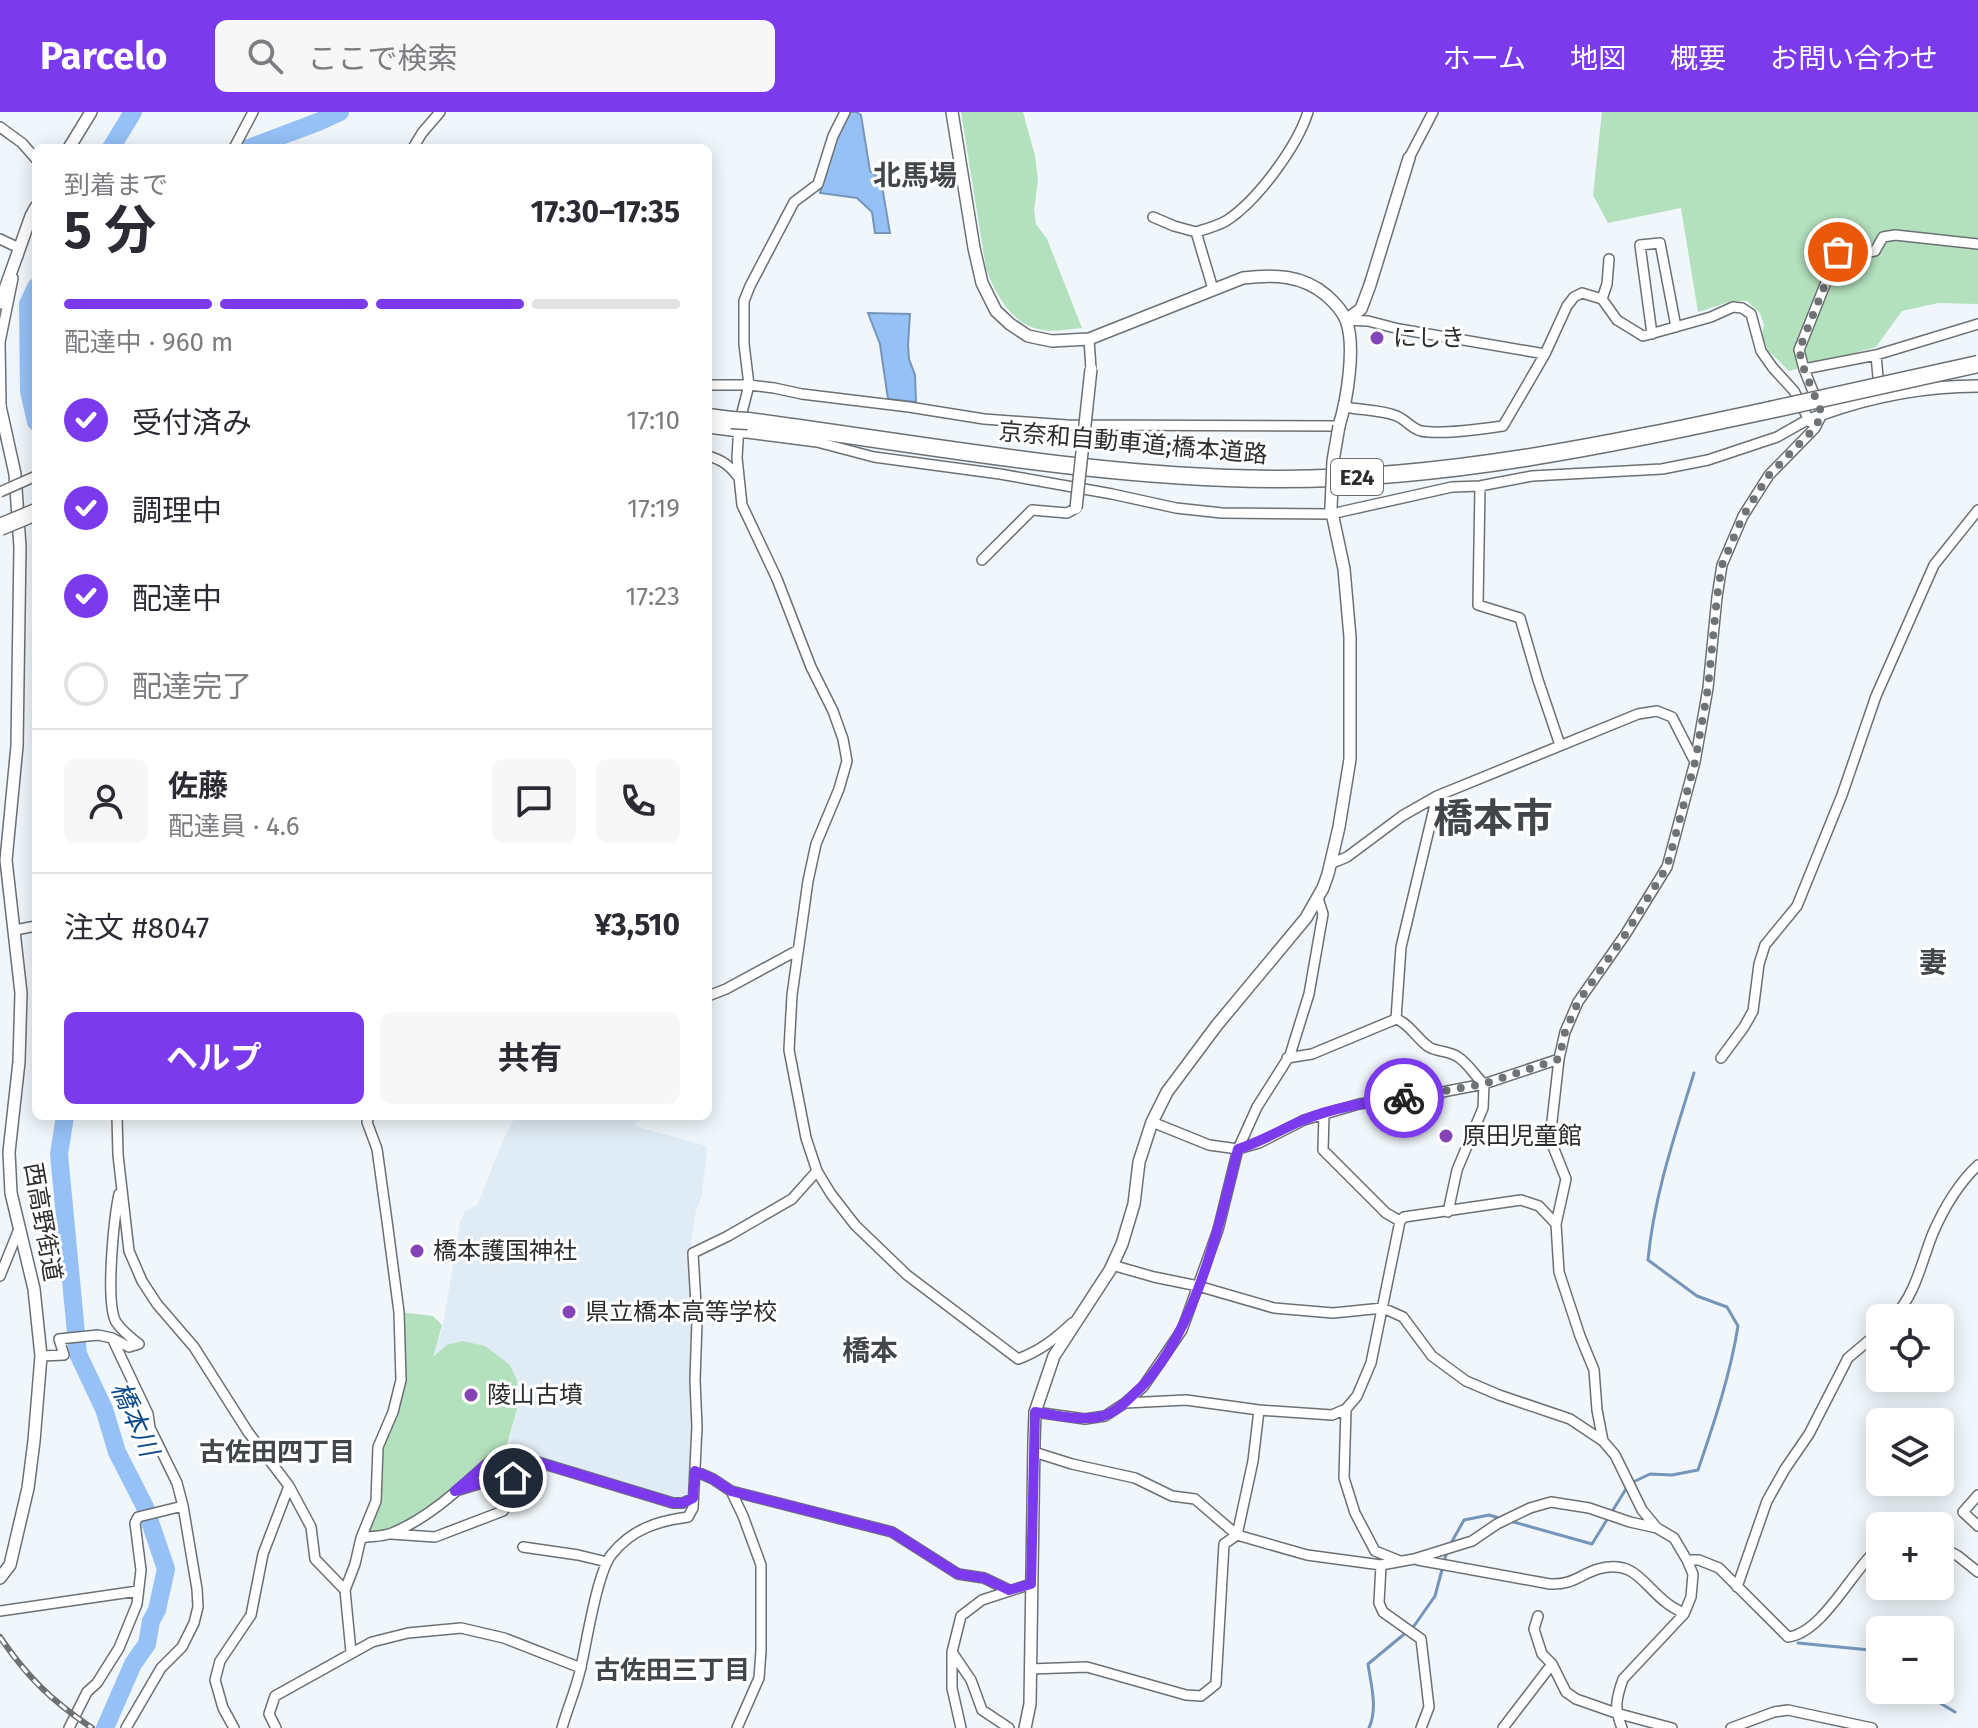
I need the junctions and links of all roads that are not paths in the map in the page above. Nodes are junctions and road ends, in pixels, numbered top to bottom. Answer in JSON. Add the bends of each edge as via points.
{"nodes":[{"id":1,"x":91,"y":112,"type":"edge"},
{"id":2,"x":253,"y":112,"type":"edge"},
{"id":3,"x":440,"y":112,"type":"edge"},
{"id":4,"x":845,"y":112,"type":"edge"},
{"id":5,"x":952,"y":112,"type":"edge"},
{"id":6,"x":1308,"y":112,"type":"edge"},
{"id":7,"x":1433,"y":112,"type":"edge"},
{"id":8,"x":0,"y":127,"type":"edge"},
{"id":9,"x":71,"y":144,"type":"edge"},
{"id":10,"x":236,"y":144,"type":"edge"},
{"id":11,"x":415,"y":144,"type":"edge"},
{"id":12,"x":32,"y":154,"type":"edge"},
{"id":13,"x":1409,"y":158,"type":"joint"},
{"id":14,"x":32,"y":217,"type":"edge"},
{"id":15,"x":1153,"y":217,"type":"dead end"},
{"id":16,"x":1196,"y":232,"type":"junction"},
{"id":17,"x":0,"y":239,"type":"edge"},
{"id":18,"x":1978,"y":244,"type":"edge"},
{"id":19,"x":19,"y":248,"type":"junction"},
{"id":20,"x":1609,"y":259,"type":"dead end"},
{"id":21,"x":1213,"y":289,"type":"junction"},
{"id":22,"x":1602,"y":299,"type":"junction"},
{"id":23,"x":0,"y":303,"type":"edge"},
{"id":24,"x":1346,"y":320,"type":"junction"},
{"id":25,"x":1978,"y":324,"type":"edge"},
{"id":26,"x":1676,"y":327,"type":"junction"},
{"id":27,"x":1652,"y":334,"type":"junction"},
{"id":28,"x":1089,"y":339,"type":"junction"},
{"id":29,"x":1545,"y":354,"type":"junction"},
{"id":30,"x":1876,"y":355,"type":"junction"},
{"id":31,"x":1978,"y":364,"type":"edge"},
{"id":32,"x":1091,"y":369,"type":"joint"},
{"id":33,"x":1804,"y":369,"type":"junction"},
{"id":34,"x":712,"y":385,"type":"edge"},
{"id":35,"x":749,"y":385,"type":"junction"},
{"id":36,"x":1978,"y":386,"type":"edge"},
{"id":37,"x":1879,"y":397,"type":"junction"},
{"id":38,"x":0,"y":405,"type":"edge"},
{"id":39,"x":1345,"y":407,"type":"junction"},
{"id":40,"x":1822,"y":414,"type":"junction"},
{"id":41,"x":712,"y":418,"type":"edge"},
{"id":42,"x":739,"y":424,"type":"junction"},
{"id":43,"x":1811,"y":424,"type":"junction"},
{"id":44,"x":1339,"y":426,"type":"junction"},
{"id":45,"x":712,"y":427,"type":"edge"},
{"id":46,"x":712,"y":457,"type":"edge"},
{"id":47,"x":32,"y":478,"type":"edge"},
{"id":48,"x":739,"y":478,"type":"junction"},
{"id":49,"x":1480,"y":486,"type":"junction"},
{"id":50,"x":0,"y":492,"type":"edge"},
{"id":51,"x":1076,"y":508,"type":"joint"},
{"id":52,"x":1978,"y":510,"type":"edge"},
{"id":53,"x":1331,"y":511,"type":"junction"},
{"id":54,"x":32,"y":514,"type":"edge"},
{"id":55,"x":0,"y":527,"type":"edge"},
{"id":56,"x":982,"y":560,"type":"dead end"},
{"id":57,"x":1560,"y":745,"type":"junction"},
{"id":58,"x":1695,"y":762,"type":"junction"},
{"id":59,"x":1437,"y":796,"type":"junction"},
{"id":60,"x":1330,"y":864,"type":"junction"},
{"id":61,"x":1318,"y":898,"type":"junction"},
{"id":62,"x":32,"y":927,"type":"edge"},
{"id":63,"x":15,"y":930,"type":"junction"},
{"id":64,"x":798,"y":950,"type":"junction"},
{"id":65,"x":712,"y":994,"type":"edge"},
{"id":66,"x":1396,"y":1019,"type":"junction"},
{"id":67,"x":1287,"y":1058,"type":"junction"},
{"id":68,"x":1721,"y":1058,"type":"dead end"},
{"id":69,"x":1559,"y":1059,"type":"junction"},
{"id":70,"x":1484,"y":1084,"type":"junction"},
{"id":71,"x":1324,"y":1114,"type":"junction"},
{"id":72,"x":117,"y":1120,"type":"edge"},
{"id":73,"x":368,"y":1120,"type":"edge"},
{"id":74,"x":1152,"y":1122,"type":"junction"},
{"id":75,"x":1238,"y":1149,"type":"junction"},
{"id":76,"x":1978,"y":1165,"type":"edge"},
{"id":77,"x":817,"y":1171,"type":"junction"},
{"id":78,"x":121,"y":1186,"type":"junction"},
{"id":79,"x":1448,"y":1212,"type":"junction"},
{"id":80,"x":1400,"y":1221,"type":"junction"},
{"id":81,"x":1556,"y":1224,"type":"junction"},
{"id":82,"x":19,"y":1229,"type":"junction"},
{"id":83,"x":1112,"y":1265,"type":"junction"},
{"id":84,"x":0,"y":1276,"type":"edge"},
{"id":85,"x":1198,"y":1286,"type":"junction"},
{"id":86,"x":1903,"y":1304,"type":"edge"},
{"id":87,"x":1383,"y":1308,"type":"junction"},
{"id":88,"x":1083,"y":1312,"type":"junction"},
{"id":89,"x":112,"y":1338,"type":"junction"},
{"id":90,"x":1866,"y":1343,"type":"edge"},
{"id":91,"x":41,"y":1356,"type":"junction"},
{"id":92,"x":1125,"y":1403,"type":"junction"},
{"id":93,"x":1346,"y":1409,"type":"junction"},
{"id":94,"x":1259,"y":1410,"type":"junction"},
{"id":95,"x":1035,"y":1412,"type":"junction"},
{"id":96,"x":1603,"y":1441,"type":"junction"},
{"id":97,"x":1034,"y":1452,"type":"junction"},
{"id":98,"x":695,"y":1471,"type":"junction"},
{"id":99,"x":289,"y":1486,"type":"junction"},
{"id":100,"x":455,"y":1491,"type":"junction"},
{"id":101,"x":731,"y":1491,"type":"junction"},
{"id":102,"x":1978,"y":1495,"type":"edge"},
{"id":103,"x":693,"y":1498,"type":"junction"},
{"id":104,"x":183,"y":1506,"type":"junction"},
{"id":105,"x":1978,"y":1526,"type":"edge"},
{"id":106,"x":1657,"y":1528,"type":"junction"},
{"id":107,"x":390,"y":1534,"type":"junction"},
{"id":108,"x":1237,"y":1535,"type":"junction"},
{"id":109,"x":361,"y":1538,"type":"junction"},
{"id":110,"x":523,"y":1547,"type":"dead end"},
{"id":111,"x":1954,"y":1554,"type":"edge"},
{"id":112,"x":1866,"y":1558,"type":"edge"},
{"id":113,"x":1414,"y":1559,"type":"junction"},
{"id":114,"x":1687,"y":1560,"type":"junction"},
{"id":115,"x":1401,"y":1561,"type":"junction"},
{"id":116,"x":607,"y":1562,"type":"junction"},
{"id":117,"x":1381,"y":1565,"type":"junction"},
{"id":118,"x":1978,"y":1572,"type":"edge"},
{"id":119,"x":0,"y":1578,"type":"edge"},
{"id":120,"x":1031,"y":1584,"type":"junction"},
{"id":121,"x":1737,"y":1587,"type":"junction"},
{"id":122,"x":345,"y":1590,"type":"junction"},
{"id":123,"x":1009,"y":1590,"type":"junction"},
{"id":124,"x":138,"y":1591,"type":"junction"},
{"id":125,"x":0,"y":1611,"type":"edge"},
{"id":126,"x":1684,"y":1614,"type":"junction"},
{"id":127,"x":1538,"y":1616,"type":"dead end"},
{"id":128,"x":351,"y":1652,"type":"junction"},
{"id":129,"x":952,"y":1652,"type":"junction"},
{"id":130,"x":1552,"y":1664,"type":"junction"},
{"id":131,"x":581,"y":1668,"type":"junction"},
{"id":132,"x":1030,"y":1669,"type":"junction"},
{"id":133,"x":1616,"y":1713,"type":"junction"},
{"id":134,"x":69,"y":1728,"type":"edge"},
{"id":135,"x":126,"y":1728,"type":"edge"},
{"id":136,"x":234,"y":1728,"type":"edge"},
{"id":137,"x":276,"y":1728,"type":"edge"},
{"id":138,"x":562,"y":1728,"type":"edge"},
{"id":139,"x":737,"y":1728,"type":"edge"},
{"id":140,"x":961,"y":1728,"type":"edge"},
{"id":141,"x":1009,"y":1728,"type":"edge"},
{"id":142,"x":1025,"y":1728,"type":"edge"},
{"id":143,"x":1421,"y":1728,"type":"edge"},
{"id":144,"x":1503,"y":1728,"type":"edge"},
{"id":145,"x":1622,"y":1728,"type":"edge"},
{"id":146,"x":1672,"y":1728,"type":"edge"},
{"id":147,"x":1731,"y":1728,"type":"edge"},
{"id":148,"x":1872,"y":1728,"type":"edge"}],
"edges":[{"from":1,"to":9,"type":"street"},
{"from":2,"to":10,"type":"street"},
{"from":3,"to":11,"type":"street"},
{"from":4,"to":35,"type":"street","via":[[818,184],[794,202],[744,301]]},
{"from":5,"to":28,"type":"street","via":[[974,248],[989,300],[1028,336]]},
{"from":6,"to":16,"type":"street","via":[[1291,150],[1248,203],[1224,222]]},
{"from":7,"to":13,"type":"street"},
{"from":8,"to":12,"type":"street"},
{"from":13,"to":24,"type":"street","via":[[1366,297],[1361,309]]},
{"from":14,"to":19,"type":"street"},
{"from":15,"to":16,"type":"street"},
{"from":16,"to":21,"type":"street"},
{"from":17,"to":19,"type":"street"},
{"from":18,"to":33,"type":"street","via":[[1895,235],[1883,237],[1875,251],[1838,252],[1799,350]]},
{"from":19,"to":23,"type":"street"},
{"from":19,"to":38,"type":"street","name":"西高野街道","via":[[0,342]]},
{"from":20,"to":22,"type":"street"},
{"from":21,"to":24,"type":"street","via":[[1243,278],[1289,276],[1315,286]]},
{"from":21,"to":28,"type":"street"},
{"from":22,"to":27,"type":"street","via":[[1617,320],[1643,336]]},
{"from":22,"to":29,"type":"street","via":[[1582,293],[1574,297]]},
{"from":24,"to":29,"type":"street"},
{"from":24,"to":39,"type":"street","via":[[1350,346]]},
{"from":25,"to":30,"type":"street"},
{"from":26,"to":27,"type":"street"},
{"from":26,"to":27,"type":"street","via":[[1660,243],[1640,245]]},
{"from":26,"to":43,"type":"street","via":[[1733,307],[1747,310],[1761,351],[1794,391]]},
{"from":28,"to":32,"type":"street"},
{"from":29,"to":39,"type":"street","via":[[1503,426],[1421,431],[1394,415]]},
{"from":30,"to":33,"type":"street"},
{"from":30,"to":37,"type":"street"},
{"from":31,"to":42,"type":"highway","name":"京奈和自動車道;橋本道路","number":"E24","bridge":true,"via":[[1539,457],[1368,477],[1186,476]]},
{"from":32,"to":51,"type":"street","bridge":true},
{"from":33,"to":40,"type":"street"},
{"from":34,"to":35,"type":"street"},
{"from":35,"to":42,"type":"street"},
{"from":35,"to":44,"type":"street","via":[[984,419],[1067,425]]},
{"from":36,"to":37,"type":"street"},
{"from":37,"to":40,"type":"street"},
{"from":38,"to":63,"type":"street","name":"西高野街道","via":[[15,474],[20,547],[17,746],[6,860]]},
{"from":39,"to":44,"type":"street"},
{"from":40,"to":43,"type":"street"},
{"from":41,"to":42,"type":"highway","name":"京奈和自動車道;橋本道路","number":"E24"},
{"from":42,"to":45,"type":"street"},
{"from":42,"to":48,"type":"street"},
{"from":42,"to":53,"type":"street","via":[[874,457],[1000,474],[1176,508],[1222,513]]},
{"from":43,"to":49,"type":"street","via":[[1708,460],[1662,469],[1532,476]]},
{"from":43,"to":58,"type":"street","via":[[1743,516],[1722,565]]},
{"from":44,"to":53,"type":"street","bridge":true},
{"from":46,"to":48,"type":"street","via":[[729,465]]},
{"from":47,"to":50,"type":"street","bridge":true},
{"from":48,"to":64,"type":"street","via":[[742,505],[833,711],[847,761],[816,844]]},
{"from":49,"to":53,"type":"street"},
{"from":49,"to":57,"type":"street","via":[[1478,605],[1520,618]]},
{"from":51,"to":56,"type":"street","via":[[1067,513],[1032,510]]},
{"from":52,"to":68,"type":"street","via":[[1934,565],[1876,696],[1797,906],[1765,945],[1753,1011]]},
{"from":53,"to":60,"type":"street","via":[[1344,569],[1350,637],[1350,759]]},
{"from":54,"to":55,"type":"highway","bridge":true},
{"from":57,"to":58,"type":"street","via":[[1657,711],[1672,717]]},
{"from":57,"to":59,"type":"street"},
{"from":58,"to":69,"type":"street","via":[[1667,867],[1578,1002]]},
{"from":59,"to":60,"type":"street"},
{"from":59,"to":66,"type":"street","via":[[1401,947]]},
{"from":60,"to":61,"type":"street"},
{"from":61,"to":67,"type":"street","via":[[1323,914],[1309,994]]},
{"from":61,"to":74,"type":"street","via":[[1208,1036]]},
{"from":62,"to":63,"type":"street"},
{"from":63,"to":82,"type":"street","name":"西高野街道","via":[[21,993],[9,1152]]},
{"from":64,"to":65,"type":"street"},
{"from":64,"to":77,"type":"street","via":[[789,1050]]},
{"from":66,"to":67,"type":"street","via":[[1312,1054]]},
{"from":66,"to":70,"type":"street","via":[[1431,1049],[1456,1055]]},
{"from":67,"to":75,"type":"street"},
{"from":69,"to":70,"type":"street"},
{"from":69,"to":81,"type":"street","via":[[1550,1139],[1566,1179]]},
{"from":70,"to":71,"type":"street"},
{"from":70,"to":79,"type":"street","via":[[1483,1108],[1457,1170]]},
{"from":71,"to":75,"type":"street"},
{"from":71,"to":80,"type":"street","via":[[1323,1150]]},
{"from":72,"to":78,"type":"street"},
{"from":73,"to":109,"type":"street","via":[[377,1149],[399,1312],[401,1380],[378,1447],[376,1501]]},
{"from":74,"to":75,"type":"street","via":[[1209,1145]]},
{"from":74,"to":83,"type":"street","via":[[1139,1162],[1134,1204]]},
{"from":75,"to":85,"type":"street"},
{"from":76,"to":86,"type":"street","via":[[1949,1203]]},
{"from":77,"to":88,"type":"street","via":[[855,1225],[907,1275],[1016,1359],[1054,1341]]},
{"from":77,"to":98,"type":"street","via":[[792,1199],[693,1253]]},
{"from":78,"to":89,"type":"street","via":[[113,1228],[113,1315],[139,1344],[129,1347]]},
{"from":78,"to":99,"type":"street","via":[[129,1251],[142,1281]]},
{"from":79,"to":80,"type":"street"},
{"from":79,"to":81,"type":"street","via":[[1521,1200],[1539,1206]]},
{"from":80,"to":87,"type":"street"},
{"from":81,"to":96,"type":"street","via":[[1559,1272],[1594,1370]]},
{"from":82,"to":84,"type":"street"},
{"from":82,"to":91,"type":"street","name":"西高野街道","via":[[34,1289]]},
{"from":83,"to":85,"type":"street"},
{"from":83,"to":88,"type":"street"},
{"from":85,"to":87,"type":"street","via":[[1274,1308],[1333,1313]]},
{"from":85,"to":92,"type":"street","via":[[1182,1330],[1156,1371]]},
{"from":87,"to":93,"type":"street","via":[[1371,1363]]},
{"from":87,"to":96,"type":"street","via":[[1403,1317],[1432,1356],[1466,1381],[1570,1419]]},
{"from":88,"to":95,"type":"street","via":[[1054,1356]]},
{"from":89,"to":91,"type":"street","via":[[59,1339],[64,1355]]},
{"from":89,"to":104,"type":"street"},
{"from":90,"to":121,"type":"street","via":[[1848,1358],[1767,1501]]},
{"from":91,"to":119,"type":"street","name":"西高野街道","via":[[28,1488],[10,1565]]},
{"from":92,"to":94,"type":"street","via":[[1186,1400]]},
{"from":92,"to":95,"type":"street","via":[[1105,1416],[1085,1419]]},
{"from":93,"to":94,"type":"street","via":[[1332,1415]]},
{"from":93,"to":115,"type":"street","via":[[1344,1478],[1355,1513],[1375,1551]]},
{"from":94,"to":108,"type":"street"},
{"from":95,"to":97,"type":"street"},
{"from":96,"to":106,"type":"street"},
{"from":97,"to":108,"type":"street","via":[[1195,1499]]},
{"from":97,"to":120,"type":"street"},
{"from":98,"to":101,"type":"street"},
{"from":98,"to":103,"type":"street"},
{"from":99,"to":122,"type":"street","via":[[311,1527],[315,1559]]},
{"from":99,"to":136,"type":"street","via":[[263,1554],[251,1615],[220,1661],[215,1680]]},
{"from":100,"to":103,"type":"street","via":[[505,1452],[673,1503]]},
{"from":100,"to":107,"type":"street"},
{"from":100,"to":107,"type":"street","via":[[495,1479],[513,1478],[520,1487],[503,1511],[435,1537]]},
{"from":101,"to":123,"type":"street","via":[[892,1532],[958,1574]]},
{"from":101,"to":139,"type":"street","via":[[761,1565],[759,1678]]},
{"from":102,"to":105,"type":"street","via":[[1963,1512]]},
{"from":103,"to":116,"type":"street","via":[[688,1517],[638,1530]]},
{"from":104,"to":124,"type":"street","via":[[138,1517]]},
{"from":104,"to":135,"type":"street","via":[[197,1589],[194,1623]]},
{"from":106,"to":113,"type":"street","via":[[1551,1502],[1497,1524],[1472,1541]]},
{"from":106,"to":114,"type":"street","via":[[1674,1538]]},
{"from":107,"to":109,"type":"street"},
{"from":108,"to":117,"type":"street","via":[[1307,1555]]},
{"from":108,"to":132,"type":"street","via":[[1224,1544],[1216,1684],[1201,1696],[1087,1667]]},
{"from":109,"to":122,"type":"street"},
{"from":110,"to":116,"type":"street"},
{"from":111,"to":118,"type":"street"},
{"from":112,"to":121,"type":"street","via":[[1826,1613],[1798,1636],[1788,1637]]},
{"from":113,"to":115,"type":"street"},
{"from":113,"to":126,"type":"street","via":[[1550,1584],[1619,1566],[1635,1572]]},
{"from":114,"to":121,"type":"street","via":[[1719,1568]]},
{"from":114,"to":126,"type":"street","via":[[1693,1574]]},
{"from":115,"to":117,"type":"street"},
{"from":116,"to":131,"type":"street"},
{"from":117,"to":143,"type":"street","via":[[1383,1612],[1421,1639],[1429,1707]]},
{"from":120,"to":123,"type":"street"},
{"from":120,"to":132,"type":"street"},
{"from":122,"to":128,"type":"street"},
{"from":123,"to":129,"type":"street","via":[[982,1600],[961,1616]]},
{"from":124,"to":125,"type":"street"},
{"from":124,"to":134,"type":"street","via":[[119,1648]]},
{"from":126,"to":133,"type":"street","via":[[1623,1679]]},
{"from":127,"to":130,"type":"street","via":[[1534,1629],[1542,1654]]},
{"from":128,"to":131,"type":"street","via":[[408,1633],[461,1628],[504,1638]]},
{"from":128,"to":137,"type":"street","via":[[275,1696],[269,1714]]},
{"from":129,"to":140,"type":"street","via":[[952,1688]]},
{"from":129,"to":141,"type":"street","via":[[971,1680],[982,1710]]},
{"from":130,"to":133,"type":"street","via":[[1566,1692]]},
{"from":130,"to":144,"type":"street"},
{"from":131,"to":138,"type":"street"},
{"from":132,"to":142,"type":"street"},
{"from":133,"to":145,"type":"street"},
{"from":133,"to":146,"type":"street"},
{"from":147,"to":148,"type":"street","via":[[1788,1710]]}]}
